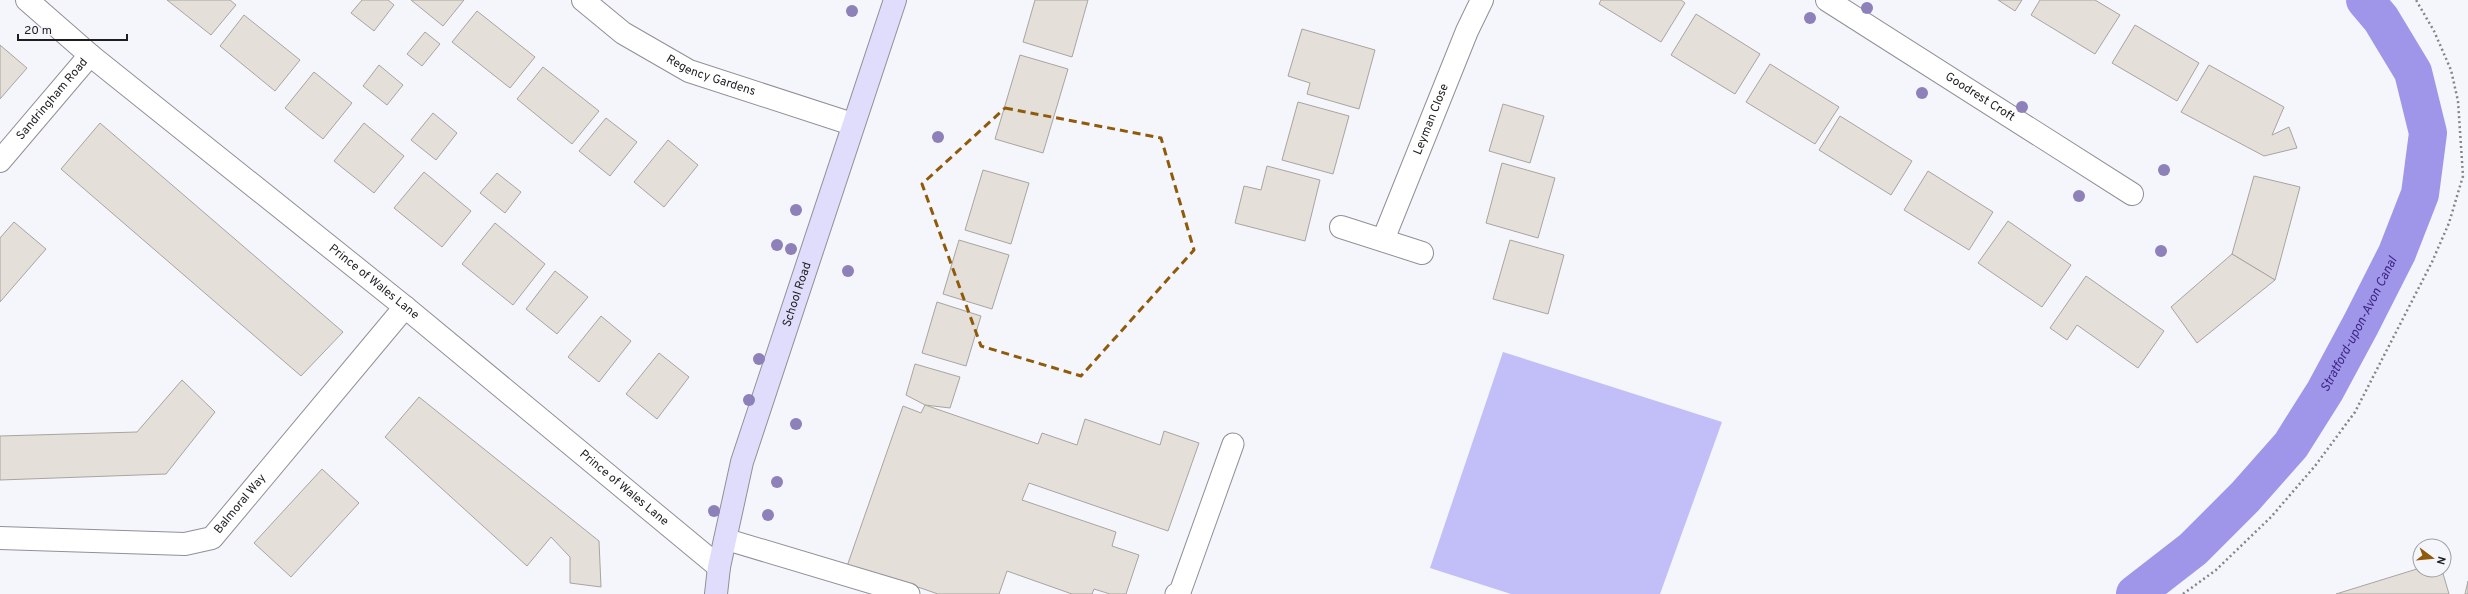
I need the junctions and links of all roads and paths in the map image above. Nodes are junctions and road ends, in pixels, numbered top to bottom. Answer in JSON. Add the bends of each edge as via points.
{"nodes":[{"id":1,"x":27,"y":0,"type":"edge"},
{"id":2,"x":583,"y":0,"type":"edge"},
{"id":3,"x":895,"y":0,"type":"edge"},
{"id":4,"x":1482,"y":0,"type":"edge"},
{"id":5,"x":1827,"y":0,"type":"edge"},
{"id":6,"x":2416,"y":0,"type":"edge"},
{"id":7,"x":90,"y":55,"type":"junction"},
{"id":8,"x":852,"y":124,"type":"junction"},
{"id":9,"x":0,"y":161,"type":"edge"},
{"id":10,"x":2132,"y":194,"type":"dead end"},
{"id":11,"x":1341,"y":227,"type":"dead end"},
{"id":12,"x":1383,"y":240,"type":"junction"},
{"id":13,"x":1422,"y":253,"type":"dead end"},
{"id":14,"x":405,"y":307,"type":"junction"},
{"id":15,"x":1233,"y":444,"type":"dead end"},
{"id":16,"x":0,"y":538,"type":"edge"},
{"id":17,"x":725,"y":538,"type":"junction"},
{"id":18,"x":719,"y":567,"type":"junction"},
{"id":19,"x":716,"y":594,"type":"edge"},
{"id":20,"x":909,"y":594,"type":"edge"},
{"id":21,"x":1176,"y":594,"type":"edge"},
{"id":22,"x":2183,"y":594,"type":"edge"}],
"edges":[{"from":1,"to":7,"type":"street","name":"Prince of Wales Lane"},
{"from":2,"to":8,"type":"street","name":"Regency Gardens","via":[[623,33],[689,71]]},
{"from":3,"to":8,"type":"street","name":"School Road"},
{"from":4,"to":12,"type":"street","name":"Leyman Close","via":[[1467,31]]},
{"from":5,"to":10,"type":"street","name":"Goodrest Croft"},
{"from":6,"to":22,"type":"path","via":[[2434,31],[2451,70],[2458,100],[2463,176],[2448,223],[2432,262],[2354,412],[2315,466],[2271,517],[2216,570]]},
{"from":7,"to":9,"type":"street","name":"Sandringham Road"},
{"from":7,"to":14,"type":"street","name":"Prince of Wales Lane"},
{"from":8,"to":17,"type":"street","name":"School Road","via":[[742,462]]},
{"from":11,"to":12,"type":"street"},
{"from":12,"to":13,"type":"street"},
{"from":14,"to":16,"type":"street","name":"Balmoral Way","via":[[212,538],[185,544]]},
{"from":14,"to":18,"type":"street","name":"Prince of Wales Lane"},
{"from":15,"to":21,"type":"lane","via":[[1180,592]]},
{"from":17,"to":18,"type":"street","name":"School Road"},
{"from":17,"to":20,"type":"lane"},
{"from":18,"to":19,"type":"street","name":"School Road"}]}
